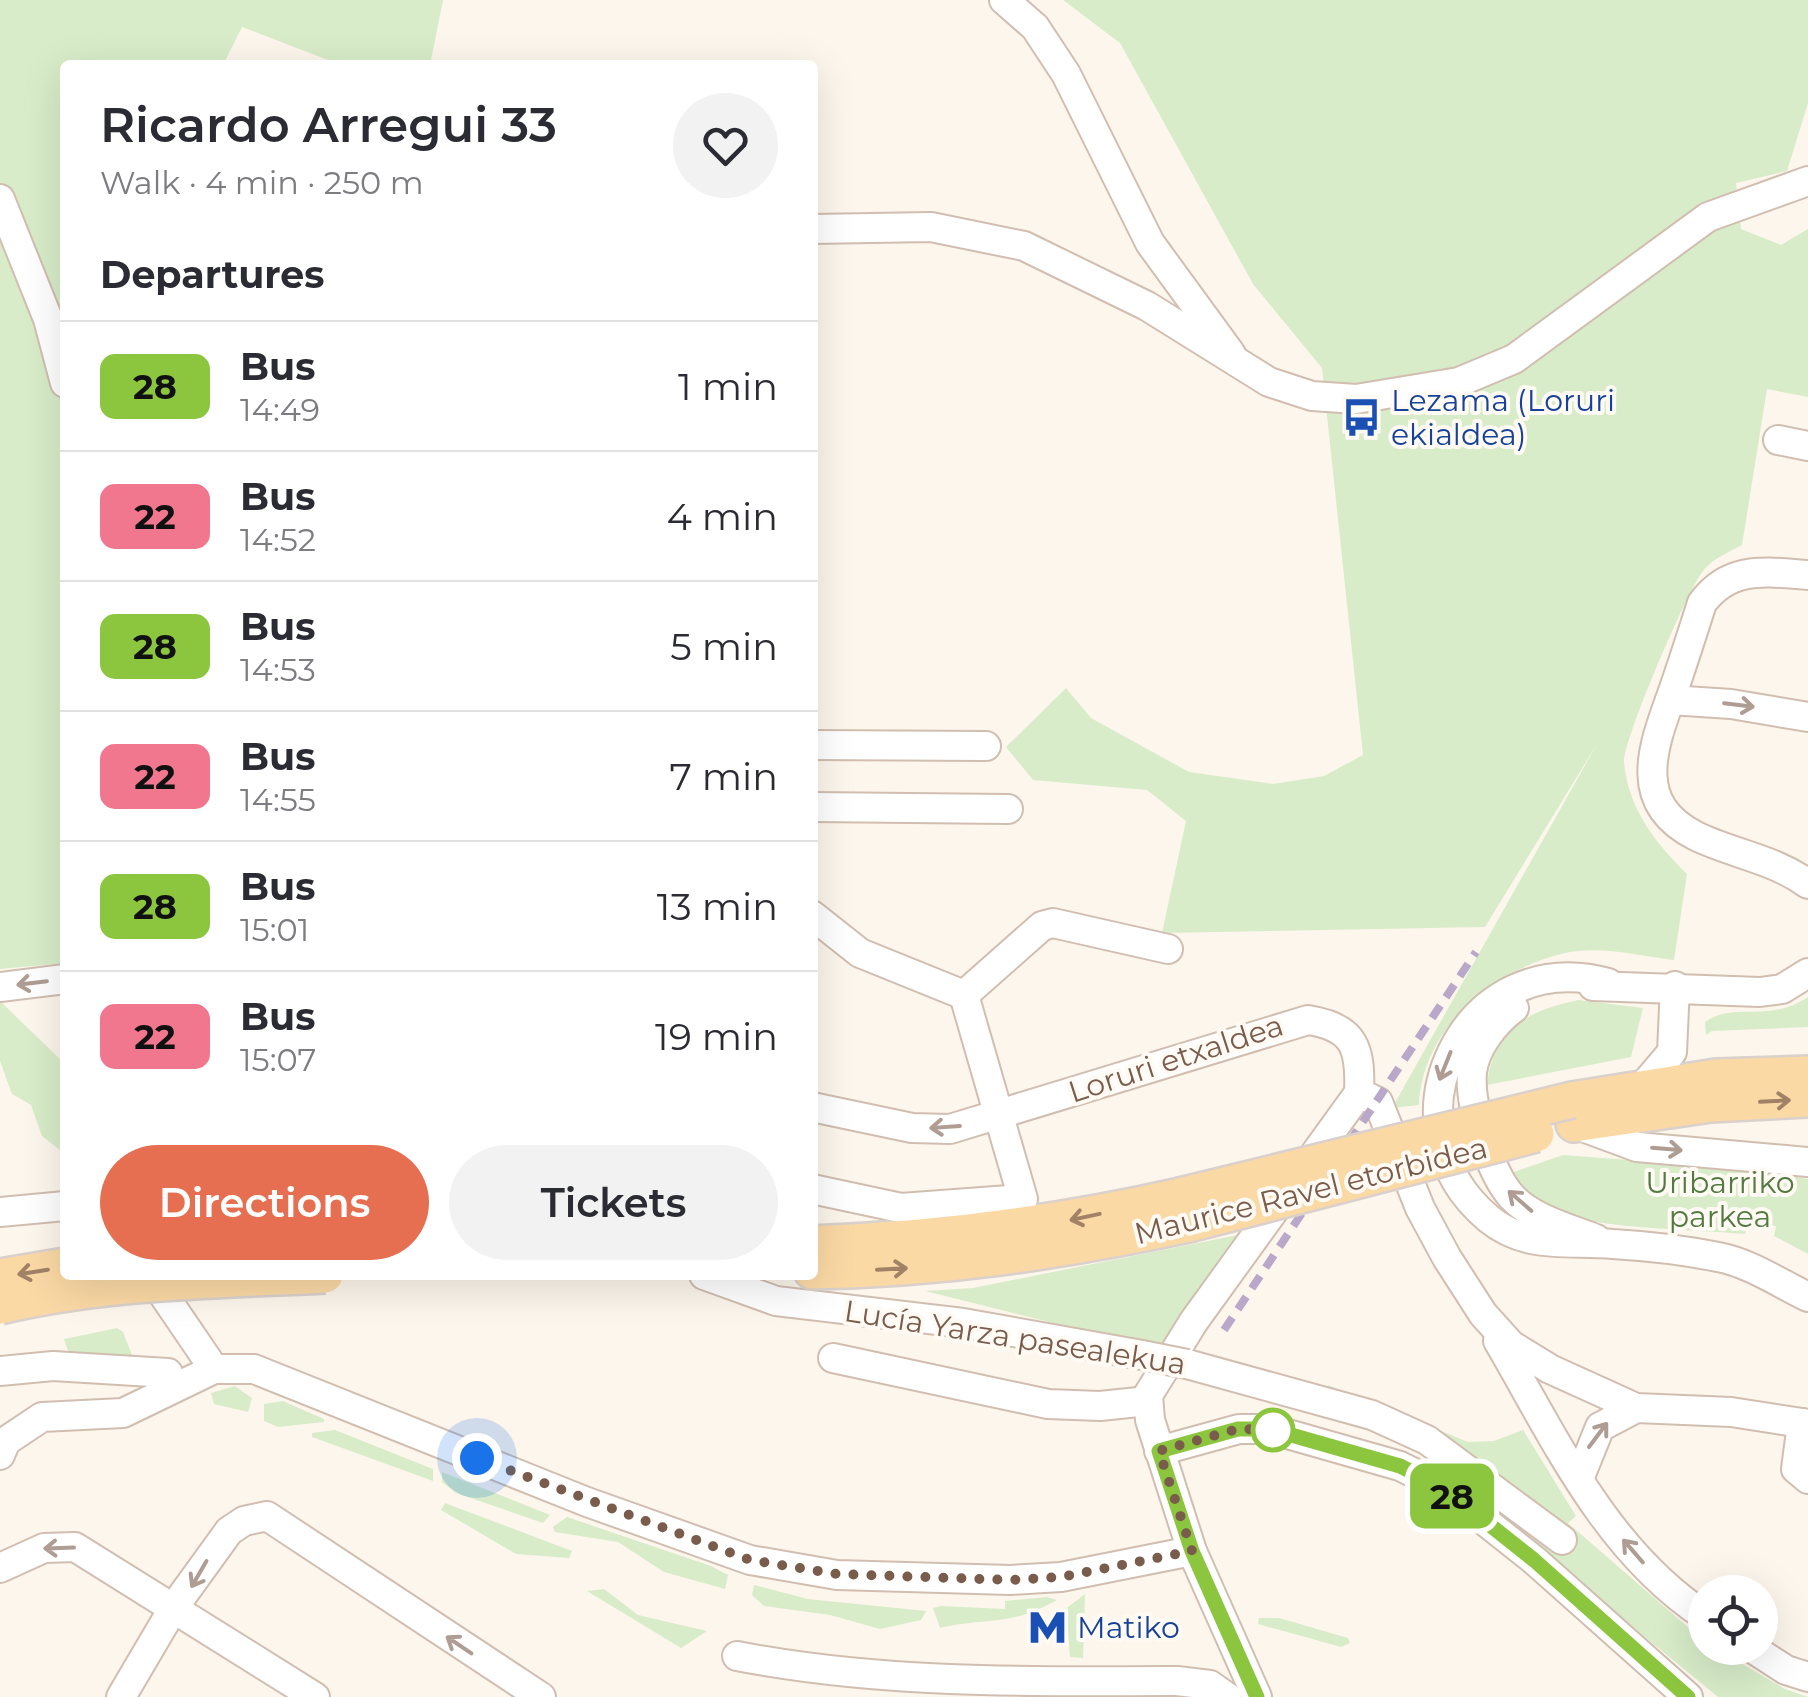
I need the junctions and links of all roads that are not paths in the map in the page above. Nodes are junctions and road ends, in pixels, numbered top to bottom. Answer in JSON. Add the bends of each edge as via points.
{"nodes":[{"id":1,"x":1004,"y":0,"type":"edge"},
{"id":2,"x":1808,"y":181,"type":"edge"},
{"id":3,"x":0,"y":199,"type":"edge"},
{"id":4,"x":818,"y":229,"type":"edge"},
{"id":5,"x":58,"y":333,"type":"edge"},
{"id":6,"x":1237,"y":364,"type":"junction"},
{"id":7,"x":1778,"y":440,"type":"dead end"},
{"id":8,"x":1808,"y":446,"type":"edge"},
{"id":9,"x":1808,"y":575,"type":"edge"},
{"id":10,"x":1670,"y":700,"type":"junction"},
{"id":11,"x":1808,"y":717,"type":"edge"},
{"id":12,"x":818,"y":745,"type":"edge"},
{"id":13,"x":986,"y":746,"type":"dead end"},
{"id":14,"x":818,"y":807,"type":"edge"},
{"id":15,"x":1008,"y":809,"type":"dead end"},
{"id":16,"x":1808,"y":884,"type":"edge"},
{"id":17,"x":818,"y":920,"type":"edge"},
{"id":18,"x":1168,"y":949,"type":"dead end"},
{"id":19,"x":1808,"y":973,"type":"edge"},
{"id":20,"x":60,"y":981,"type":"edge"},
{"id":21,"x":1608,"y":983,"type":"junction"},
{"id":22,"x":1676,"y":986,"type":"junction"},
{"id":23,"x":0,"y":987,"type":"edge"},
{"id":24,"x":964,"y":994,"type":"junction"},
{"id":25,"x":1676,"y":1032,"type":"junction"},
{"id":26,"x":1808,"y":1074,"type":"edge"},
{"id":27,"x":1716,"y":1077,"type":"junction"},
{"id":28,"x":1644,"y":1086,"type":"junction"},
{"id":29,"x":1359,"y":1093,"type":"junction"},
{"id":30,"x":1808,"y":1099,"type":"edge"},
{"id":31,"x":818,"y":1108,"type":"edge"},
{"id":32,"x":1573,"y":1112,"type":"junction"},
{"id":33,"x":1002,"y":1116,"type":"junction"},
{"id":34,"x":1329,"y":1136,"type":"junction"},
{"id":35,"x":1808,"y":1162,"type":"edge"},
{"id":36,"x":1407,"y":1177,"type":"junction"},
{"id":37,"x":818,"y":1189,"type":"edge"},
{"id":38,"x":60,"y":1206,"type":"edge"},
{"id":39,"x":0,"y":1212,"type":"edge"},
{"id":40,"x":1606,"y":1243,"type":"junction"},
{"id":41,"x":818,"y":1244,"type":"edge"},
{"id":42,"x":60,"y":1267,"type":"edge"},
{"id":43,"x":818,"y":1271,"type":"edge"},
{"id":44,"x":0,"y":1277,"type":"edge"},
{"id":45,"x":153,"y":1280,"type":"edge"},
{"id":46,"x":248,"y":1280,"type":"edge"},
{"id":47,"x":719,"y":1280,"type":"edge"},
{"id":48,"x":1808,"y":1297,"type":"edge"},
{"id":49,"x":0,"y":1306,"type":"edge"},
{"id":50,"x":1483,"y":1314,"type":"junction"},
{"id":51,"x":833,"y":1358,"type":"dead end"},
{"id":52,"x":214,"y":1369,"type":"junction"},
{"id":53,"x":0,"y":1371,"type":"edge"},
{"id":54,"x":168,"y":1373,"type":"dead end"},
{"id":55,"x":1148,"y":1401,"type":"junction"},
{"id":56,"x":1636,"y":1408,"type":"junction"},
{"id":57,"x":1805,"y":1424,"type":"edge"},
{"id":58,"x":1159,"y":1451,"type":"junction"},
{"id":59,"x":0,"y":1455,"type":"edge"},
{"id":60,"x":1580,"y":1478,"type":"junction"},
{"id":61,"x":1808,"y":1479,"type":"edge"},
{"id":62,"x":1562,"y":1540,"type":"dead end"},
{"id":63,"x":1192,"y":1551,"type":"junction"},
{"id":64,"x":0,"y":1568,"type":"edge"},
{"id":65,"x":1688,"y":1601,"type":"edge"},
{"id":66,"x":174,"y":1608,"type":"junction"},
{"id":67,"x":737,"y":1656,"type":"dead end"},
{"id":68,"x":1778,"y":1665,"type":"edge"},
{"id":69,"x":1808,"y":1678,"type":"edge"},
{"id":70,"x":121,"y":1697,"type":"edge"},
{"id":71,"x":316,"y":1697,"type":"edge"},
{"id":72,"x":542,"y":1697,"type":"edge"},
{"id":73,"x":1226,"y":1697,"type":"edge"},
{"id":74,"x":1257,"y":1697,"type":"edge"},
{"id":75,"x":1688,"y":1697,"type":"edge"}],
"edges":[{"from":1,"to":6,"type":"street","via":[[1035,26],[1066,74],[1150,243]]},
{"from":2,"to":6,"type":"street","via":[[1708,217],[1514,359],[1459,382],[1356,400],[1312,396]]},
{"from":3,"to":5,"type":"street"},
{"from":4,"to":6,"type":"street","via":[[931,227],[1024,246],[1146,306]]},
{"from":7,"to":8,"type":"street"},
{"from":9,"to":10,"type":"street","via":[[1739,573],[1713,588]]},
{"from":10,"to":11,"type":"street","one_way":true},
{"from":10,"to":16,"type":"street","via":[[1650,761],[1674,822]]},
{"from":12,"to":13,"type":"street"},
{"from":14,"to":15,"type":"street"},
{"from":17,"to":24,"type":"street","via":[[860,953]]},
{"from":18,"to":24,"type":"street","via":[[1042,926]]},
{"from":19,"to":22,"type":"street","via":[[1782,989],[1760,992]]},
{"from":20,"to":23,"type":"street","one_way":true},
{"from":21,"to":22,"type":"street"},
{"from":40,"to":21,"type":"street","one_way":true,"via":[[1527,1210],[1499,1180],[1472,1070],[1492,1029],[1510,1010]]},
{"from":21,"to":40,"type":"street","one_way":true,"via":[[1546,978],[1509,991],[1465,1030],[1436,1094],[1454,1178],[1492,1221],[1553,1245]]},
{"from":22,"to":25,"type":"street"},
{"from":24,"to":33,"type":"street"},
{"from":25,"to":27,"type":"street"},
{"from":25,"to":28,"type":"street","via":[[1664,1067]]},
{"from":26,"to":27,"type":"main road","name":"Maurice Ravel etorbidea"},
{"from":27,"to":28,"type":"main road","name":"Maurice Ravel etorbidea"},
{"from":28,"to":32,"type":"main road","name":"Maurice Ravel etorbidea"},
{"from":29,"to":33,"type":"street","name":"Loruri etxaldea","via":[[1354,1044],[1340,1026],[1308,1020]]},
{"from":29,"to":34,"type":"street"},
{"from":29,"to":36,"type":"street","via":[[1378,1102]]},
{"from":32,"to":30,"type":"main road","name":"Maurice Ravel etorbidea","one_way":true},
{"from":33,"to":31,"type":"street","name":"Loruri etxaldea","one_way":true,"via":[[950,1129],[912,1128]]},
{"from":32,"to":35,"type":"street","one_way":true,"via":[[1638,1146]]},
{"from":32,"to":41,"type":"main road","name":"Maurice Ravel etorbidea","one_way":true,"bridge":true,"via":[[1075,1220],[933,1239]]},
{"from":43,"to":32,"type":"main road","name":"Maurice Ravel etorbidea","one_way":true,"bridge":true,"via":[[934,1267],[1074,1249],[1189,1224]]},
{"from":33,"to":37,"type":"street","via":[[1023,1199],[901,1208]]},
{"from":34,"to":36,"type":"street","via":[[1332,1156],[1369,1183]]},
{"from":34,"to":55,"type":"street","via":[[1194,1321]]},
{"from":36,"to":50,"type":"street"},
{"from":38,"to":39,"type":"street"},
{"from":40,"to":48,"type":"street","via":[[1724,1258]]},
{"from":42,"to":44,"type":"main road","one_way":true,"bridge":true},
{"from":45,"to":52,"type":"street"},
{"from":46,"to":49,"type":"main road","bridge":true,"via":[[77,1291]]},
{"from":47,"to":62,"type":"street","name":"Lucía Yarza pasealekua","bridge":true,"via":[[784,1302],[963,1323],[1187,1364],[1372,1415],[1428,1440]]},
{"from":50,"to":56,"type":"street","via":[[1511,1344],[1550,1369]]},
{"from":50,"to":60,"type":"street"},
{"from":51,"to":55,"type":"street","via":[[1048,1404]]},
{"from":52,"to":59,"type":"street","via":[[123,1413],[42,1417],[6,1441]]},
{"from":52,"to":63,"type":"street","via":[[254,1369],[750,1560],[837,1574],[1010,1580],[1061,1577]]},
{"from":53,"to":54,"type":"street","via":[[53,1366]]},
{"from":55,"to":58,"type":"street"},
{"from":56,"to":57,"type":"street"},
{"from":60,"to":56,"type":"street","one_way":true,"via":[[1600,1427]]},
{"from":57,"to":61,"type":"street","via":[[1796,1469]]},
{"from":58,"to":63,"type":"street"},
{"from":58,"to":75,"type":"street","via":[[1238,1429],[1270,1429],[1400,1466],[1442,1487],[1534,1560]]},
{"from":65,"to":60,"type":"street","one_way":true,"via":[[1636,1557]]},
{"from":63,"to":74,"type":"street"},
{"from":66,"to":64,"type":"street","one_way":true,"via":[[75,1548],[44,1548]]},
{"from":66,"to":70,"type":"street"},
{"from":66,"to":71,"type":"street"},
{"from":72,"to":66,"type":"street","one_way":true,"via":[[267,1516],[230,1531]]},
{"from":67,"to":73,"type":"street","via":[[918,1676],[1177,1681],[1210,1685]]},
{"from":68,"to":69,"type":"street"}]}
